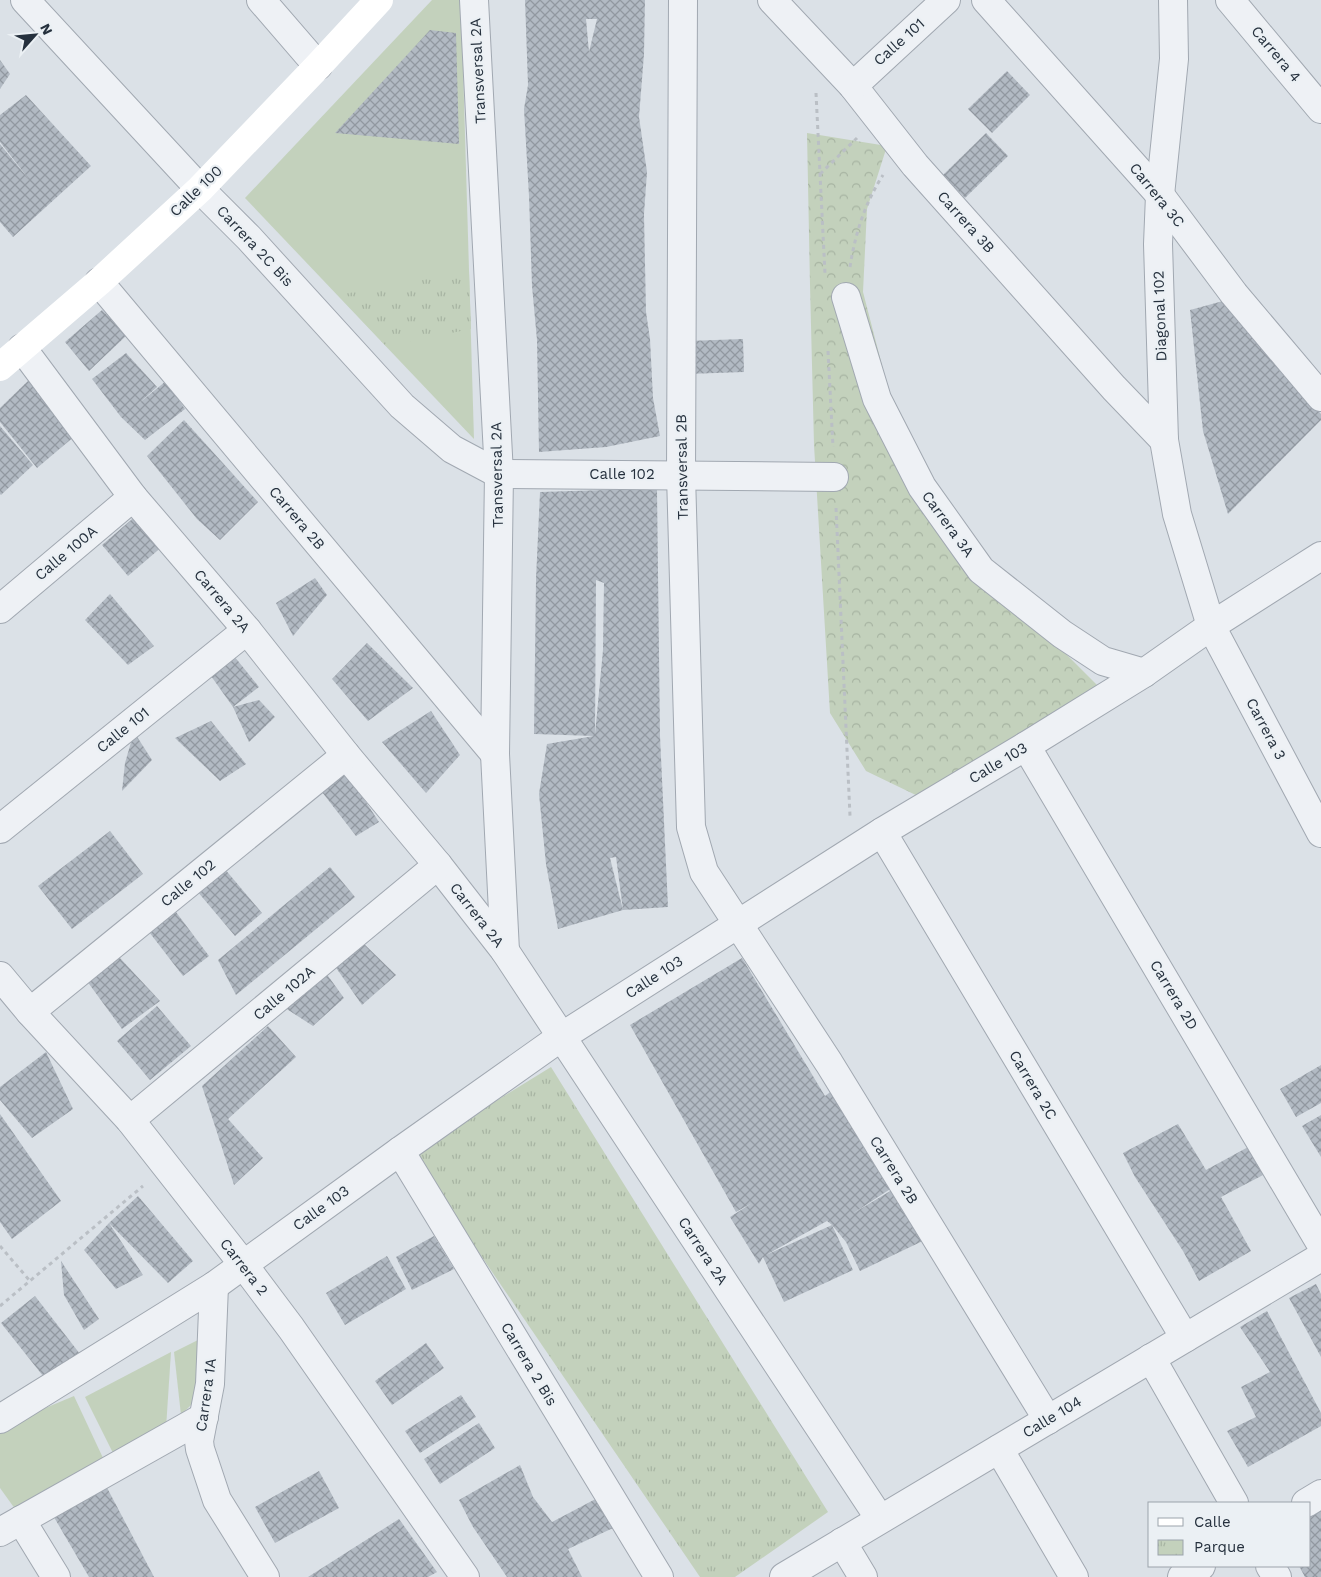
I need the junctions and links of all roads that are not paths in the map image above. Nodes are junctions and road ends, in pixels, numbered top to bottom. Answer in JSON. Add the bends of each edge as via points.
{"nodes":[{"id":1,"x":25,"y":0,"type":"edge"},
{"id":2,"x":261,"y":0,"type":"edge"},
{"id":3,"x":378,"y":0,"type":"edge"},
{"id":4,"x":474,"y":0,"type":"edge"},
{"id":5,"x":683,"y":0,"type":"edge"},
{"id":6,"x":772,"y":0,"type":"edge"},
{"id":7,"x":946,"y":0,"type":"edge"},
{"id":8,"x":986,"y":0,"type":"edge"},
{"id":9,"x":1173,"y":0,"type":"edge"},
{"id":10,"x":1230,"y":0,"type":"edge"},
{"id":11,"x":318,"y":66,"type":"junction"},
{"id":12,"x":853,"y":86,"type":"junction"},
{"id":13,"x":1321,"y":109,"type":"edge"},
{"id":14,"x":200,"y":189,"type":"junction"},
{"id":15,"x":1160,"y":195,"type":"junction"},
{"id":16,"x":100,"y":282,"type":"junction"},
{"id":17,"x":846,"y":297,"type":"road end"},
{"id":18,"x":22,"y":348,"type":"junction"},
{"id":19,"x":0,"y":367,"type":"edge"},
{"id":20,"x":1321,"y":397,"type":"edge"},
{"id":21,"x":1164,"y":440,"type":"junction"},
{"id":22,"x":499,"y":474,"type":"junction"},
{"id":23,"x":681,"y":475,"type":"junction"},
{"id":24,"x":834,"y":477,"type":"dead end"},
{"id":25,"x":133,"y":497,"type":"junction"},
{"id":26,"x":1321,"y":556,"type":"edge"},
{"id":27,"x":0,"y":609,"type":"edge"},
{"id":28,"x":1211,"y":626,"type":"junction"},
{"id":29,"x":247,"y":630,"type":"junction"},
{"id":30,"x":1144,"y":673,"type":"junction"},
{"id":31,"x":1026,"y":746,"type":"junction"},
{"id":32,"x":496,"y":754,"type":"junction"},
{"id":33,"x":346,"y":755,"type":"junction"},
{"id":34,"x":0,"y":829,"type":"edge"},
{"id":35,"x":882,"y":832,"type":"junction"},
{"id":36,"x":1321,"y":832,"type":"edge"},
{"id":37,"x":438,"y":865,"type":"junction"},
{"id":38,"x":736,"y":924,"type":"junction"},
{"id":39,"x":505,"y":951,"type":"junction"},
{"id":40,"x":0,"y":976,"type":"edge"},
{"id":41,"x":30,"y":1012,"type":"junction"},
{"id":42,"x":561,"y":1037,"type":"junction"},
{"id":43,"x":130,"y":1120,"type":"junction"},
{"id":44,"x":400,"y":1151,"type":"junction"},
{"id":45,"x":1321,"y":1244,"type":"edge"},
{"id":46,"x":1321,"y":1257,"type":"edge"},
{"id":47,"x":243,"y":1264,"type":"junction"},
{"id":48,"x":214,"y":1286,"type":"junction"},
{"id":49,"x":1185,"y":1338,"type":"junction"},
{"id":50,"x":1151,"y":1358,"type":"junction"},
{"id":51,"x":204,"y":1417,"type":"junction"},
{"id":52,"x":0,"y":1419,"type":"edge"},
{"id":53,"x":1048,"y":1420,"type":"junction"},
{"id":54,"x":999,"y":1449,"type":"junction"},
{"id":55,"x":1321,"y":1494,"type":"edge"},
{"id":56,"x":1233,"y":1502,"type":"edge"},
{"id":57,"x":1308,"y":1502,"type":"edge"},
{"id":58,"x":880,"y":1520,"type":"junction"},
{"id":59,"x":11,"y":1526,"type":"edge"},
{"id":60,"x":842,"y":1542,"type":"junction"},
{"id":61,"x":1199,"y":1567,"type":"edge"},
{"id":62,"x":56,"y":1577,"type":"edge"},
{"id":63,"x":265,"y":1577,"type":"edge"},
{"id":64,"x":465,"y":1577,"type":"edge"},
{"id":65,"x":659,"y":1577,"type":"edge"},
{"id":66,"x":784,"y":1577,"type":"edge"},
{"id":67,"x":863,"y":1577,"type":"edge"},
{"id":68,"x":1074,"y":1577,"type":"edge"},
{"id":69,"x":1182,"y":1577,"type":"edge"}],
"edges":[{"from":1,"to":14,"type":"street","name":"Carrera 2C Bis"},
{"from":2,"to":11,"type":"street"},
{"from":3,"to":11,"type":"street","name":"Calle 100"},
{"from":4,"to":22,"type":"street","name":"Transversal 2A"},
{"from":5,"to":23,"type":"street","name":"Transversal 2B"},
{"from":6,"to":12,"type":"street","name":"Carrera 3B"},
{"from":7,"to":12,"type":"street","name":"Calle 101"},
{"from":8,"to":15,"type":"street","name":"Carrera 3C"},
{"from":9,"to":15,"type":"street","name":"Diagonal 102","via":[[1174,59]]},
{"from":10,"to":13,"type":"street","name":"Carrera 4"},
{"from":11,"to":14,"type":"street","name":"Calle 100"},
{"from":12,"to":21,"type":"street","name":"Carrera 3B","via":[[915,165]]},
{"from":14,"to":16,"type":"street","name":"Calle 100"},
{"from":14,"to":22,"type":"street","name":"Carrera 2C Bis","via":[[402,406],[452,449]]},
{"from":15,"to":20,"type":"street","name":"Carrera 3C","via":[[1234,294]]},
{"from":15,"to":21,"type":"street","name":"Diagonal 102","via":[[1158,244]]},
{"from":16,"to":18,"type":"street","name":"Calle 100"},
{"from":16,"to":32,"type":"street","name":"Carrera 2B"},
{"from":17,"to":30,"type":"street","name":"Carrera 3A","via":[[877,399],[922,487],[981,570],[1062,634],[1103,661]]},
{"from":18,"to":19,"type":"street","name":"Calle 100"},
{"from":18,"to":25,"type":"street","name":"Carrera 2A"},
{"from":21,"to":28,"type":"street","name":"Diagonal 102","via":[[1178,514]]},
{"from":22,"to":23,"type":"street","name":"Calle 102"},
{"from":22,"to":32,"type":"street","name":"Transversal 2A"},
{"from":23,"to":24,"type":"street","name":"Calle 102"},
{"from":23,"to":38,"type":"street","name":"Transversal 2B","via":[[691,827],[704,872]]},
{"from":25,"to":27,"type":"street","name":"Calle 100A"},
{"from":25,"to":29,"type":"street","name":"Carrera 2A"},
{"from":26,"to":28,"type":"street","name":"Calle 103"},
{"from":28,"to":30,"type":"street","name":"Calle 103"},
{"from":28,"to":36,"type":"street","name":"Carrera 3"},
{"from":29,"to":33,"type":"street","name":"Carrera 2A"},
{"from":29,"to":34,"type":"street","name":"Calle 101"},
{"from":30,"to":31,"type":"street","name":"Calle 103"},
{"from":31,"to":35,"type":"street","name":"Calle 103"},
{"from":31,"to":45,"type":"street","name":"Carrera 2D"},
{"from":32,"to":39,"type":"street","name":"Transversal 2A"},
{"from":33,"to":37,"type":"street","name":"Carrera 2A"},
{"from":33,"to":41,"type":"street","name":"Calle 102"},
{"from":35,"to":38,"type":"street","name":"Calle 103"},
{"from":35,"to":49,"type":"street","name":"Carrera 2C"},
{"from":37,"to":39,"type":"street","name":"Carrera 2A"},
{"from":37,"to":43,"type":"street","name":"Calle 102A"},
{"from":38,"to":42,"type":"street","name":"Calle 103"},
{"from":38,"to":53,"type":"street","name":"Carrera 2B","via":[[828,1063]]},
{"from":39,"to":42,"type":"street","name":"Carrera 2A"},
{"from":40,"to":41,"type":"street","name":"Carrera 2"},
{"from":41,"to":43,"type":"street","name":"Carrera 2"},
{"from":42,"to":44,"type":"street","name":"Calle 103"},
{"from":42,"to":58,"type":"street","name":"Carrera 2A"},
{"from":43,"to":47,"type":"street","name":"Carrera 2"},
{"from":44,"to":47,"type":"street","name":"Calle 103"},
{"from":44,"to":65,"type":"street","name":"Carrera 2 Bis"},
{"from":46,"to":49,"type":"street","name":"Calle 104"},
{"from":47,"to":48,"type":"street","name":"Calle 103"},
{"from":47,"to":64,"type":"street","name":"Carrera 2"},
{"from":48,"to":51,"type":"street","name":"Carrera 1A","via":[[210,1384]]},
{"from":48,"to":52,"type":"street","name":"Calle 103"},
{"from":49,"to":50,"type":"street","name":"Calle 104"},
{"from":50,"to":53,"type":"street","name":"Calle 104"},
{"from":50,"to":56,"type":"street"},
{"from":51,"to":59,"type":"street"},
{"from":51,"to":63,"type":"street","name":"Carrera 1A","via":[[200,1449],[218,1500]]},
{"from":53,"to":54,"type":"street","name":"Calle 104"},
{"from":54,"to":58,"type":"street","name":"Calle 104"},
{"from":54,"to":68,"type":"street"},
{"from":55,"to":57,"type":"street"},
{"from":58,"to":60,"type":"street","name":"Calle 104"},
{"from":59,"to":62,"type":"street"},
{"from":60,"to":66,"type":"street","name":"Calle 104"},
{"from":60,"to":67,"type":"street"},
{"from":61,"to":69,"type":"street"}]}
